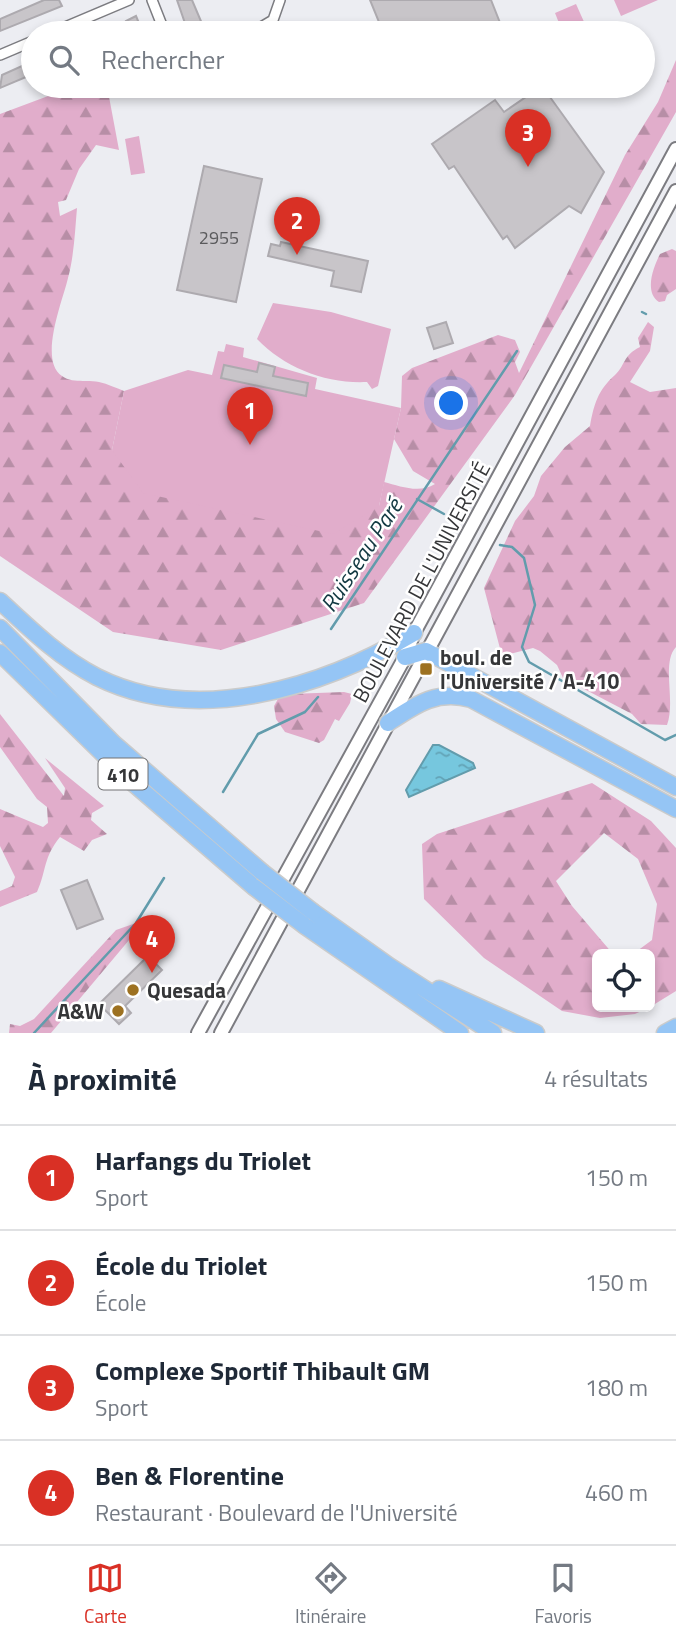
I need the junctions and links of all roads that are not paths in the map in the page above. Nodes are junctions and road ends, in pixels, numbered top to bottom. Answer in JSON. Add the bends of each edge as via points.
{"nodes":[{"id":1,"x":129,"y":0,"type":"edge"},
{"id":2,"x":152,"y":0,"type":"edge"},
{"id":3,"x":280,"y":0,"type":"edge"},
{"id":4,"x":79,"y":21,"type":"edge"},
{"id":5,"x":160,"y":21,"type":"edge"},
{"id":6,"x":271,"y":21,"type":"edge"},
{"id":7,"x":21,"y":46,"type":"edge"},
{"id":8,"x":0,"y":55,"type":"edge"},
{"id":9,"x":676,"y":149,"type":"edge"},
{"id":10,"x":676,"y":191,"type":"edge"},
{"id":11,"x":0,"y":601,"type":"edge"},
{"id":12,"x":0,"y":628,"type":"edge"},
{"id":13,"x":414,"y":633,"type":"junction"},
{"id":14,"x":426,"y":651,"type":"junction"},
{"id":15,"x":0,"y":653,"type":"edge"},
{"id":16,"x":405,"y":657,"type":"junction"},
{"id":17,"x":387,"y":723,"type":"junction"},
{"id":18,"x":676,"y":788,"type":"edge"},
{"id":19,"x":676,"y":810,"type":"edge"},
{"id":20,"x":258,"y":879,"type":"junction"},
{"id":21,"x":389,"y":966,"type":"junction"},
{"id":22,"x":384,"y":983,"type":"junction"},
{"id":23,"x":676,"y":1027,"type":"edge"},
{"id":24,"x":198,"y":1033,"type":"edge"},
{"id":25,"x":221,"y":1033,"type":"edge"},
{"id":26,"x":442,"y":1033,"type":"edge"},
{"id":27,"x":460,"y":1033,"type":"edge"},
{"id":28,"x":493,"y":1033,"type":"edge"},
{"id":29,"x":536,"y":1033,"type":"edge"},
{"id":30,"x":665,"y":1033,"type":"edge"}],
"edges":[{"from":1,"to":4,"type":"street"},
{"from":2,"to":5,"type":"street"},
{"from":3,"to":6,"type":"street"},
{"from":7,"to":8,"type":"street"},
{"from":9,"to":13,"type":"main road","name":"BOULEVARD DE L'UNIVERSITÉ"},
{"from":10,"to":14,"type":"main road","name":"BOULEVARD DE L'UNIVERSITÉ"},
{"from":11,"to":13,"type":"highway","via":[[55,650],[96,676],[139,692],[185,699],[236,697],[290,685],[360,661]]},
{"from":12,"to":20,"type":"highway","number":"410"},
{"from":13,"to":16,"type":"main road","name":"BOULEVARD DE L'UNIVERSITÉ"},
{"from":14,"to":16,"type":"highway"},
{"from":14,"to":17,"type":"main road","name":"BOULEVARD DE L'UNIVERSITÉ"},
{"from":14,"to":18,"type":"highway"},
{"from":15,"to":20,"type":"highway","number":"410","via":[[126,778]]},
{"from":16,"to":24,"type":"main road","name":"BOULEVARD DE L'UNIVERSITÉ"},
{"from":17,"to":19,"type":"highway","via":[[428,699],[448,695],[471,699]]},
{"from":17,"to":25,"type":"main road","name":"BOULEVARD DE L'UNIVERSITÉ"},
{"from":20,"to":21,"type":"highway","number":"410","bridge":true},
{"from":20,"to":22,"type":"highway","number":"410","bridge":true,"via":[[305,926]]},
{"from":21,"to":28,"type":"highway","number":"410"},
{"from":21,"to":29,"type":"highway"},
{"from":22,"to":26,"type":"highway"},
{"from":22,"to":27,"type":"highway"},
{"from":23,"to":30,"type":"highway"}]}
